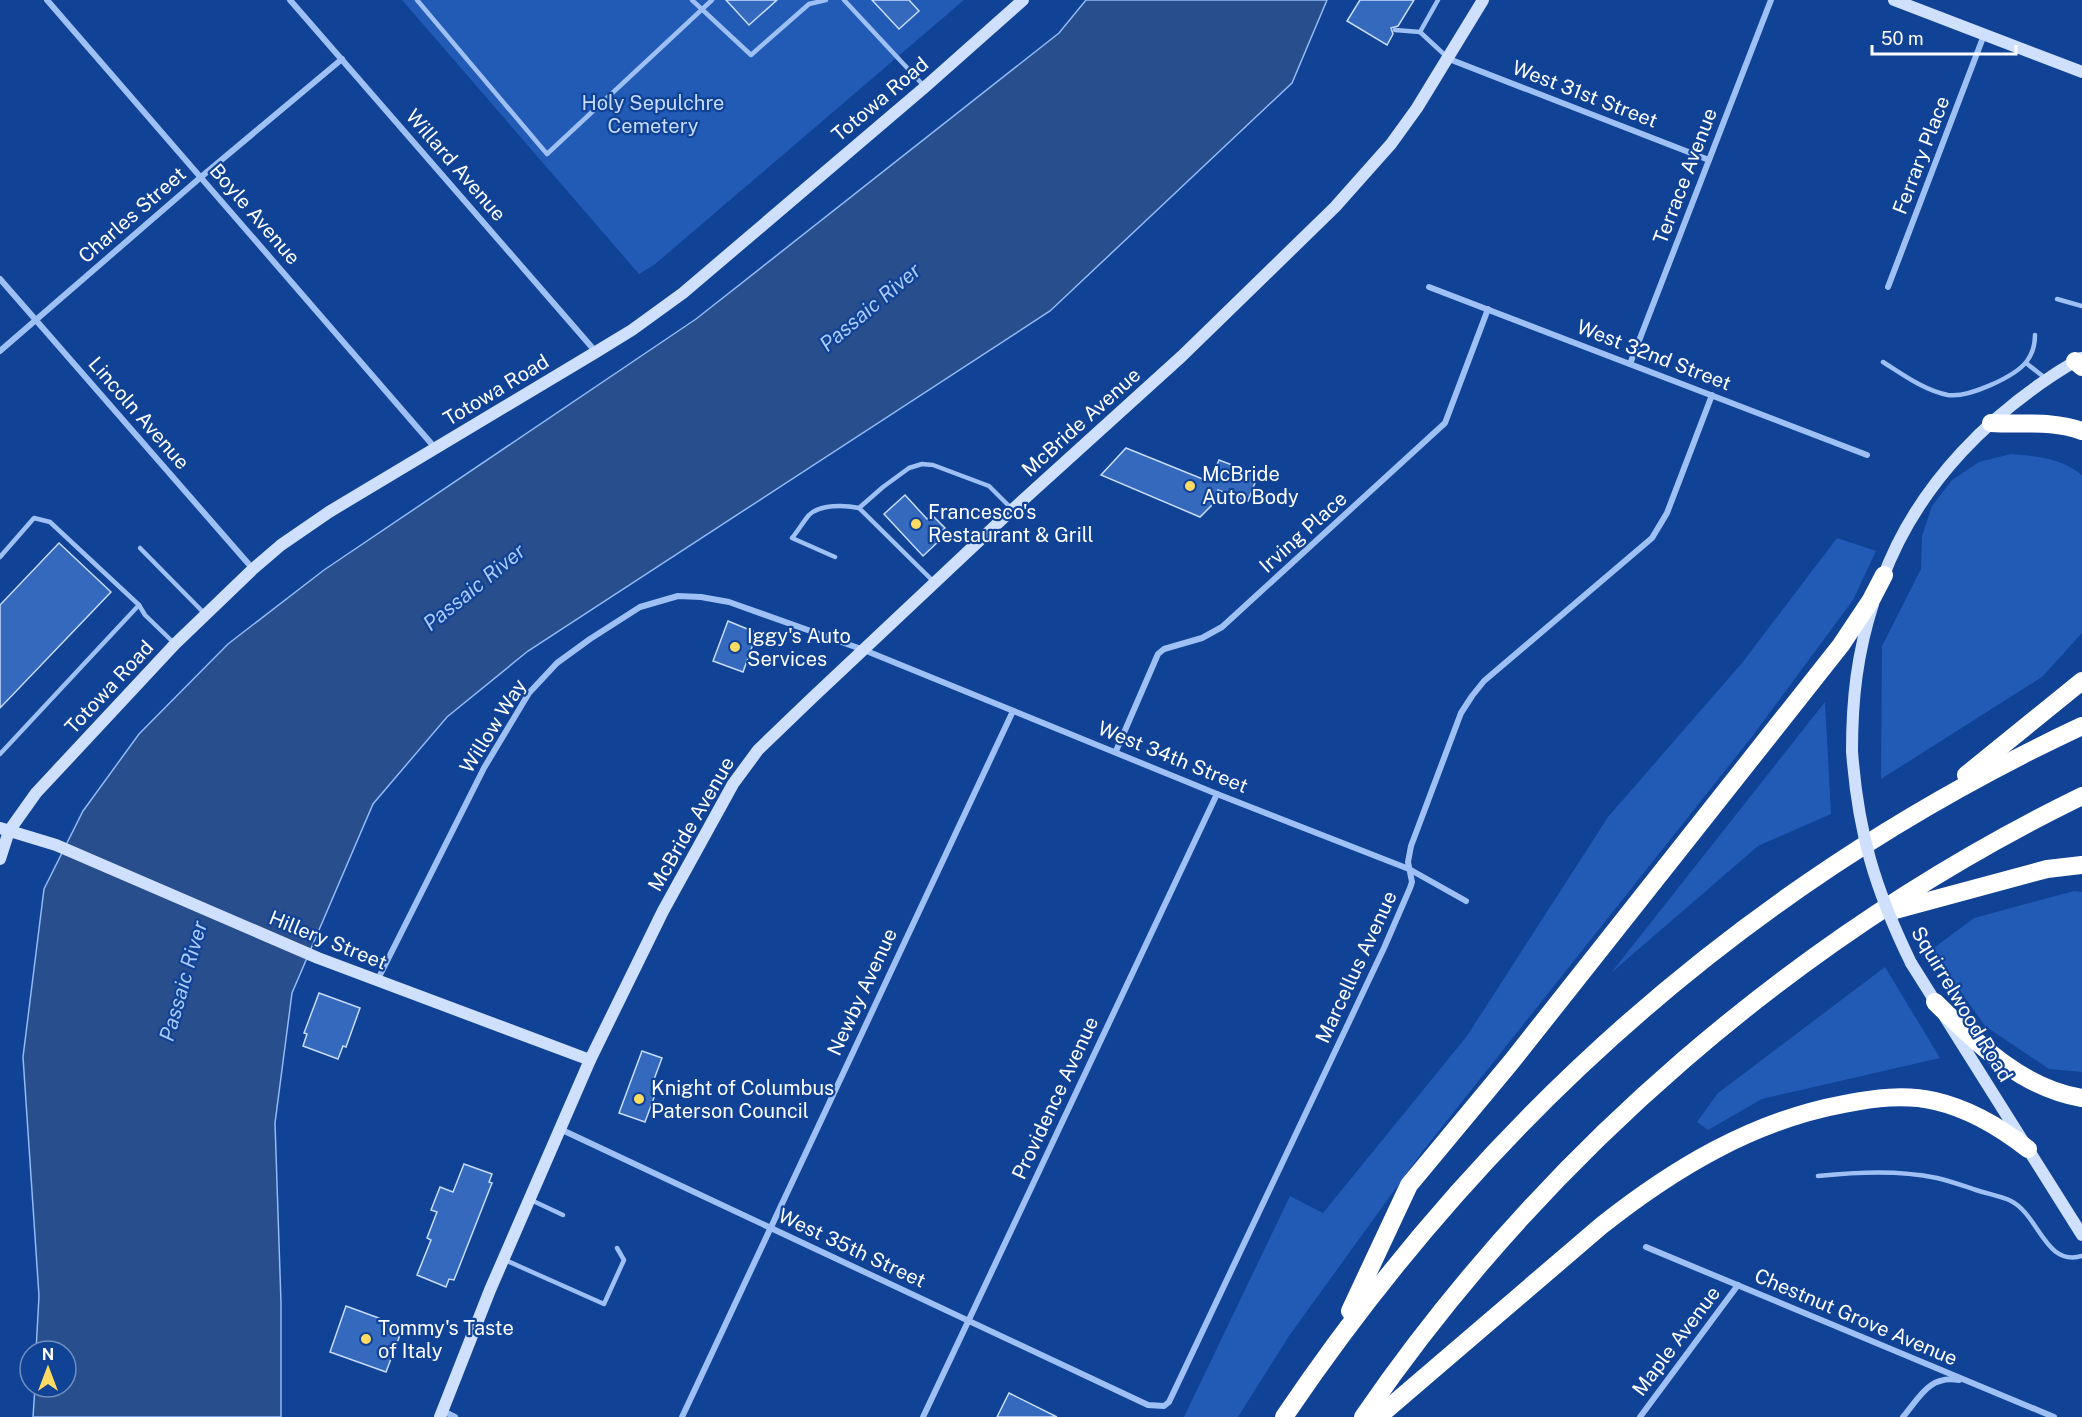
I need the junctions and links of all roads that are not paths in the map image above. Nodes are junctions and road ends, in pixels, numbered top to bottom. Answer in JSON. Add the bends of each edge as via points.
{"nodes":[{"id":1,"x":47,"y":0,"type":"edge"},
{"id":2,"x":290,"y":0,"type":"edge"},
{"id":3,"x":417,"y":0,"type":"edge"},
{"id":4,"x":692,"y":0,"type":"edge"},
{"id":5,"x":712,"y":0,"type":"edge"},
{"id":6,"x":826,"y":0,"type":"edge"},
{"id":7,"x":844,"y":0,"type":"edge"},
{"id":8,"x":1023,"y":0,"type":"edge"},
{"id":9,"x":1438,"y":0,"type":"edge"},
{"id":10,"x":1483,"y":0,"type":"edge"},
{"id":11,"x":1772,"y":0,"type":"edge"},
{"id":12,"x":1894,"y":0,"type":"edge"},
{"id":13,"x":701,"y":10,"type":"junction"},
{"id":14,"x":1395,"y":30,"type":"dead end"},
{"id":15,"x":1420,"y":32,"type":"junction"},
{"id":16,"x":1984,"y":35,"type":"junction"},
{"id":17,"x":342,"y":59,"type":"junction"},
{"id":18,"x":1449,"y":59,"type":"junction"},
{"id":19,"x":2082,"y":72,"type":"edge"},
{"id":20,"x":925,"y":87,"type":"junction"},
{"id":21,"x":1709,"y":160,"type":"junction"},
{"id":22,"x":201,"y":177,"type":"junction"},
{"id":23,"x":0,"y":279,"type":"edge"},
{"id":24,"x":1429,"y":287,"type":"dead end"},
{"id":25,"x":1888,"y":287,"type":"dead end"},
{"id":26,"x":2057,"y":299,"type":"dead end"},
{"id":27,"x":2082,"y":306,"type":"edge"},
{"id":28,"x":1488,"y":309,"type":"junction"},
{"id":29,"x":35,"y":319,"type":"junction"},
{"id":30,"x":2035,"y":335,"type":"dead end"},
{"id":31,"x":0,"y":351,"type":"edge"},
{"id":32,"x":596,"y":352,"type":"junction"},
{"id":33,"x":2080,"y":361,"type":"edge"},
{"id":34,"x":1883,"y":362,"type":"dead end"},
{"id":35,"x":2026,"y":363,"type":"junction"},
{"id":36,"x":1630,"y":364,"type":"junction"},
{"id":37,"x":2046,"y":380,"type":"junction"},
{"id":38,"x":1712,"y":395,"type":"junction"},
{"id":39,"x":1991,"y":423,"type":"junction"},
{"id":40,"x":2082,"y":431,"type":"edge"},
{"id":41,"x":437,"y":449,"type":"junction"},
{"id":42,"x":1868,"y":455,"type":"dead end"},
{"id":43,"x":859,"y":508,"type":"junction"},
{"id":44,"x":1012,"y":510,"type":"junction"},
{"id":45,"x":140,"y":548,"type":"dead end"},
{"id":46,"x":0,"y":557,"type":"edge"},
{"id":47,"x":835,"y":557,"type":"dead end"},
{"id":48,"x":253,"y":569,"type":"junction"},
{"id":49,"x":1884,"y":575,"type":"junction"},
{"id":50,"x":935,"y":583,"type":"junction"},
{"id":51,"x":139,"y":605,"type":"junction"},
{"id":52,"x":205,"y":614,"type":"junction"},
{"id":53,"x":175,"y":644,"type":"junction"},
{"id":54,"x":864,"y":650,"type":"junction"},
{"id":55,"x":2082,"y":681,"type":"edge"},
{"id":56,"x":1013,"y":711,"type":"junction"},
{"id":57,"x":2082,"y":726,"type":"edge"},
{"id":58,"x":1116,"y":751,"type":"junction"},
{"id":59,"x":0,"y":754,"type":"edge"},
{"id":60,"x":1217,"y":794,"type":"junction"},
{"id":61,"x":2082,"y":796,"type":"edge"},
{"id":62,"x":1930,"y":805,"type":"junction"},
{"id":63,"x":3,"y":832,"type":"edge"},
{"id":64,"x":0,"y":860,"type":"edge"},
{"id":65,"x":2082,"y":865,"type":"edge"},
{"id":66,"x":1409,"y":868,"type":"junction"},
{"id":67,"x":1466,"y":901,"type":"dead end"},
{"id":68,"x":1874,"y":916,"type":"junction"},
{"id":69,"x":377,"y":981,"type":"junction"},
{"id":70,"x":1935,"y":1002,"type":"junction"},
{"id":71,"x":590,"y":1060,"type":"junction"},
{"id":72,"x":2082,"y":1098,"type":"edge"},
{"id":73,"x":559,"y":1129,"type":"junction"},
{"id":74,"x":2028,"y":1149,"type":"junction"},
{"id":75,"x":1818,"y":1176,"type":"dead end"},
{"id":76,"x":529,"y":1199,"type":"junction"},
{"id":77,"x":563,"y":1215,"type":"dead end"},
{"id":78,"x":769,"y":1228,"type":"junction"},
{"id":79,"x":2082,"y":1235,"type":"edge"},
{"id":80,"x":1646,"y":1247,"type":"dead end"},
{"id":81,"x":617,"y":1248,"type":"dead end"},
{"id":82,"x":2082,"y":1256,"type":"edge"},
{"id":83,"x":504,"y":1259,"type":"junction"},
{"id":84,"x":1738,"y":1285,"type":"junction"},
{"id":85,"x":968,"y":1320,"type":"junction"},
{"id":86,"x":1333,"y":1346,"type":"junction"},
{"id":87,"x":1977,"y":1385,"type":"junction"},
{"id":88,"x":1131,"y":1397,"type":"joint"},
{"id":89,"x":442,"y":1414,"type":"edge"},
{"id":90,"x":455,"y":1417,"type":"edge"},
{"id":91,"x":681,"y":1417,"type":"edge"},
{"id":92,"x":923,"y":1417,"type":"edge"},
{"id":93,"x":1284,"y":1417,"type":"edge"},
{"id":94,"x":1364,"y":1417,"type":"edge"},
{"id":95,"x":1378,"y":1417,"type":"edge"},
{"id":96,"x":1640,"y":1417,"type":"edge"},
{"id":97,"x":1903,"y":1417,"type":"edge"},
{"id":98,"x":2054,"y":1417,"type":"edge"}],
"edges":[{"from":1,"to":22,"type":"street","name":"Boyle Avenue"},
{"from":2,"to":17,"type":"street","name":"Willard Avenue"},
{"from":3,"to":13,"type":"lane","via":[[547,154]]},
{"from":4,"to":13,"type":"lane"},
{"from":5,"to":13,"type":"lane"},
{"from":6,"to":13,"type":"lane","via":[[809,4],[751,55]]},
{"from":7,"to":20,"type":"lane"},
{"from":8,"to":20,"type":"street","name":"Totowa Road"},
{"from":9,"to":15,"type":"lane"},
{"from":10,"to":18,"type":"street","name":"McBride Avenue"},
{"from":11,"to":21,"type":"street","name":"Terrace Avenue"},
{"from":12,"to":16,"type":"street"},
{"from":14,"to":15,"type":"lane"},
{"from":15,"to":18,"type":"lane"},
{"from":16,"to":19,"type":"street"},
{"from":16,"to":25,"type":"street","name":"Ferrary Place"},
{"from":17,"to":22,"type":"street","name":"Charles Street"},
{"from":17,"to":32,"type":"street","name":"Willard Avenue"},
{"from":18,"to":21,"type":"street","name":"West 31st Street"},
{"from":18,"to":44,"type":"street","name":"McBride Avenue","via":[[1391,144],[1335,207],[1182,356]]},
{"from":20,"to":32,"type":"street","name":"Totowa Road","via":[[683,293]]},
{"from":21,"to":36,"type":"street","name":"Terrace Avenue"},
{"from":22,"to":29,"type":"street","name":"Charles Street"},
{"from":22,"to":41,"type":"street","name":"Boyle Avenue"},
{"from":23,"to":29,"type":"street","name":"Lincoln Avenue"},
{"from":24,"to":28,"type":"street","name":"West 32nd Street"},
{"from":26,"to":27,"type":"lane"},
{"from":28,"to":36,"type":"street","name":"West 32nd Street"},
{"from":28,"to":58,"type":"street","name":"Irving Place","via":[[1445,423],[1222,627],[1158,654]]},
{"from":29,"to":31,"type":"street","name":"Charles Street"},
{"from":29,"to":48,"type":"street","name":"Lincoln Avenue"},
{"from":30,"to":35,"type":"lane"},
{"from":32,"to":41,"type":"street","name":"Totowa Road"},
{"from":33,"to":37,"type":"street","name":"Squirrelwood Road"},
{"from":34,"to":35,"type":"lane","via":[[1919,384],[1948,395],[1962,395],[1997,382]]},
{"from":35,"to":37,"type":"lane"},
{"from":36,"to":38,"type":"street","name":"West 32nd Street"},
{"from":37,"to":39,"type":"street","name":"Squirrelwood Road"},
{"from":38,"to":42,"type":"street","name":"West 32nd Street"},
{"from":38,"to":66,"type":"street","name":"Marcellus Avenue","via":[[1667,513],[1652,538],[1484,681],[1461,712],[1411,846]]},
{"from":39,"to":40,"type":"highway","via":[[2054,424]]},
{"from":39,"to":49,"type":"street","name":"Squirrelwood Road","via":[[1930,491]]},
{"from":41,"to":48,"type":"street","name":"Totowa Road","via":[[329,512]]},
{"from":43,"to":44,"type":"lane","via":[[909,468],[922,464],[989,486]]},
{"from":43,"to":47,"type":"lane","via":[[834,506],[811,513],[792,538]]},
{"from":43,"to":50,"type":"lane"},
{"from":44,"to":50,"type":"street","name":"McBride Avenue"},
{"from":45,"to":52,"type":"lane"},
{"from":46,"to":51,"type":"lane","via":[[34,518],[50,522]]},
{"from":48,"to":52,"type":"street","name":"Totowa Road"},
{"from":49,"to":70,"type":"street","name":"Squirrelwood Road","bridge":true,"via":[[1869,616],[1853,693],[1852,751],[1858,816],[1894,928]]},
{"from":49,"to":86,"type":"highway","via":[[1841,645],[1409,1185]]},
{"from":50,"to":54,"type":"street","name":"McBride Avenue"},
{"from":51,"to":53,"type":"lane"},
{"from":51,"to":59,"type":"lane"},
{"from":52,"to":53,"type":"street","name":"Totowa Road"},
{"from":53,"to":63,"type":"street","name":"Totowa Road"},
{"from":54,"to":56,"type":"street","name":"West 34th Street"},
{"from":54,"to":69,"type":"street","name":"Willow Way","via":[[729,602],[678,596],[640,608],[590,639],[557,663],[529,693],[484,768]]},
{"from":54,"to":71,"type":"street","name":"McBride Avenue","via":[[758,750],[733,783],[663,910]]},
{"from":55,"to":62,"type":"highway"},
{"from":56,"to":58,"type":"street","name":"West 34th Street"},
{"from":56,"to":78,"type":"street","name":"Newby Avenue"},
{"from":57,"to":62,"type":"highway"},
{"from":58,"to":60,"type":"street","name":"West 34th Street"},
{"from":60,"to":66,"type":"street","name":"West 34th Street"},
{"from":60,"to":85,"type":"street","name":"Providence Avenue"},
{"from":61,"to":68,"type":"highway","via":[[1988,846]]},
{"from":62,"to":86,"type":"highway","via":[[1775,905],[1672,984],[1574,1071],[1482,1163],[1396,1263]]},
{"from":63,"to":64,"type":"street","name":"Totowa Road"},
{"from":63,"to":69,"type":"street","name":"Hillery Street","via":[[56,845]]},
{"from":65,"to":68,"type":"highway","via":[[2047,868]]},
{"from":66,"to":67,"type":"street","name":"West 34th Street"},
{"from":66,"to":88,"type":"street","name":"Marcellus Avenue","via":[[1412,882],[1384,948],[1169,1402],[1158,1407]]},
{"from":68,"to":94,"type":"highway","via":[[1800,968],[1691,1055],[1571,1166],[1469,1278]]},
{"from":69,"to":71,"type":"street","name":"Hillery Street"},
{"from":70,"to":72,"type":"highway","via":[[2004,1065],[2050,1090]]},
{"from":70,"to":74,"type":"street","name":"Squirrelwood Road"},
{"from":71,"to":73,"type":"street","name":"McBride Avenue"},
{"from":73,"to":76,"type":"street","name":"McBride Avenue"},
{"from":73,"to":78,"type":"street","name":"West 35th Street"},
{"from":74,"to":79,"type":"street","name":"Squirrelwood Road"},
{"from":74,"to":95,"type":"highway","via":[[1982,1118],[1934,1101],[1911,1098],[1863,1100],[1770,1124],[1698,1159],[1632,1202]]},
{"from":75,"to":82,"type":"lane","via":[[1866,1171],[1937,1178],[2011,1201],[2026,1211],[2047,1244],[2060,1256]]},
{"from":76,"to":77,"type":"lane"},
{"from":76,"to":83,"type":"street","name":"McBride Avenue"},
{"from":78,"to":85,"type":"street","name":"West 35th Street"},
{"from":78,"to":91,"type":"street","name":"Newby Avenue"},
{"from":80,"to":84,"type":"street","name":"Chestnut Grove Avenue"},
{"from":81,"to":83,"type":"lane","via":[[624,1260],[604,1304]]},
{"from":83,"to":89,"type":"street","name":"McBride Avenue"},
{"from":84,"to":87,"type":"street","name":"Chestnut Grove Avenue"},
{"from":84,"to":96,"type":"street","name":"Maple Avenue"},
{"from":85,"to":88,"type":"street","name":"West 35th Street"},
{"from":85,"to":92,"type":"street","name":"Providence Avenue"},
{"from":86,"to":93,"type":"highway"},
{"from":87,"to":97,"type":"street","via":[[1946,1378],[1935,1381]]},
{"from":87,"to":98,"type":"street","name":"Chestnut Grove Avenue"},
{"from":89,"to":90,"type":"street"}]}
